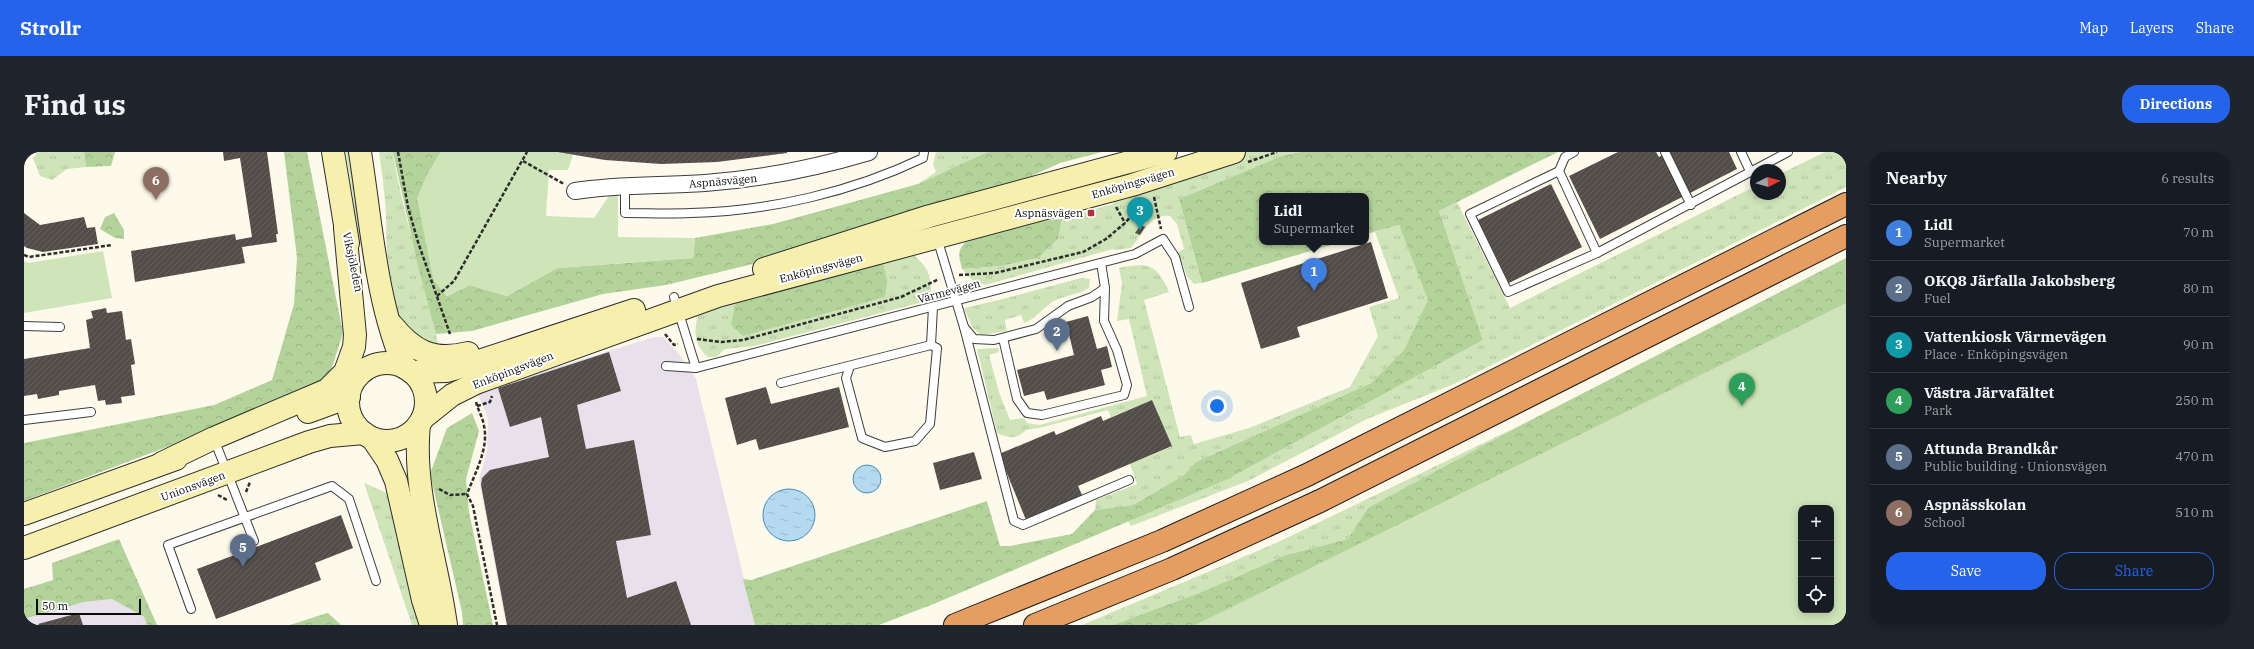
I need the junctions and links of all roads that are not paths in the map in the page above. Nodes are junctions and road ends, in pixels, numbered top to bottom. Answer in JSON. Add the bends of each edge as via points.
{"nodes":[{"id":1,"x":334,"y":152,"type":"edge"},
{"id":2,"x":360,"y":152,"type":"edge"},
{"id":3,"x":869,"y":152,"type":"edge"},
{"id":4,"x":924,"y":152,"type":"edge"},
{"id":5,"x":1574,"y":152,"type":"edge"},
{"id":6,"x":1665,"y":152,"type":"edge"},
{"id":7,"x":1741,"y":152,"type":"edge"},
{"id":8,"x":1788,"y":152,"type":"edge"},
{"id":9,"x":1157,"y":153,"type":"edge"},
{"id":10,"x":1237,"y":158,"type":"edge"},
{"id":11,"x":1764,"y":164,"type":"edge"},
{"id":12,"x":1558,"y":171,"type":"junction"},
{"id":13,"x":1750,"y":171,"type":"joint"},
{"id":14,"x":625,"y":186,"type":"junction"},
{"id":15,"x":1155,"y":186,"type":"junction"},
{"id":16,"x":575,"y":190,"type":"road end"},
{"id":17,"x":1846,"y":204,"type":"edge"},
{"id":18,"x":1691,"y":205,"type":"junction"},
{"id":19,"x":933,"y":227,"type":"junction"},
{"id":20,"x":345,"y":228,"type":"junction"},
{"id":21,"x":1846,"y":236,"type":"edge"},
{"id":22,"x":1597,"y":253,"type":"junction"},
{"id":23,"x":1101,"y":263,"type":"junction"},
{"id":24,"x":1105,"y":288,"type":"junction"},
{"id":25,"x":956,"y":301,"type":"junction"},
{"id":26,"x":676,"y":303,"type":"junction"},
{"id":27,"x":933,"y":307,"type":"junction"},
{"id":28,"x":1189,"y":307,"type":"dead end"},
{"id":29,"x":388,"y":320,"type":"junction"},
{"id":30,"x":589,"y":323,"type":"junction"},
{"id":31,"x":24,"y":326,"type":"edge"},
{"id":32,"x":60,"y":327,"type":"dead end"},
{"id":33,"x":964,"y":327,"type":"junction"},
{"id":34,"x":1003,"y":338,"type":"junction"},
{"id":35,"x":931,"y":344,"type":"junction"},
{"id":36,"x":666,"y":366,"type":"dead end"},
{"id":37,"x":850,"y":366,"type":"junction"},
{"id":38,"x":696,"y":368,"type":"junction"},
{"id":39,"x":408,"y":370,"type":"junction"},
{"id":40,"x":363,"y":372,"type":"junction"},
{"id":41,"x":781,"y":383,"type":"dead end"},
{"id":42,"x":349,"y":397,"type":"junction"},
{"id":43,"x":91,"y":412,"type":"dead end"},
{"id":44,"x":24,"y":420,"type":"edge"},
{"id":45,"x":420,"y":422,"type":"junction"},
{"id":46,"x":368,"y":435,"type":"junction"},
{"id":47,"x":216,"y":442,"type":"junction"},
{"id":48,"x":228,"y":473,"type":"junction"},
{"id":49,"x":1129,"y":480,"type":"dead end"},
{"id":50,"x":24,"y":514,"type":"edge"},
{"id":51,"x":245,"y":517,"type":"junction"},
{"id":52,"x":254,"y":541,"type":"dead end"},
{"id":53,"x":24,"y":548,"type":"edge"},
{"id":54,"x":376,"y":581,"type":"dead end"},
{"id":55,"x":191,"y":610,"type":"dead end"},
{"id":56,"x":430,"y":625,"type":"edge"},
{"id":57,"x":446,"y":625,"type":"edge"},
{"id":58,"x":955,"y":625,"type":"edge"},
{"id":59,"x":1035,"y":625,"type":"edge"}],
"edges":[{"from":1,"to":20,"type":"street","name":"Viksjöleden"},
{"from":2,"to":29,"type":"street","name":"Viksjöleden"},
{"from":3,"to":14,"type":"street","name":"Aspnäsvägen","via":[[828,164],[764,177],[706,183]]},
{"from":4,"to":14,"type":"lane","via":[[923,158],[891,174],[825,194],[755,208],[692,214],[625,213]]},
{"from":5,"to":12,"type":"lane","via":[[1565,156]]},
{"from":6,"to":18,"type":"lane"},
{"from":7,"to":13,"type":"lane"},
{"from":8,"to":11,"type":"lane"},
{"from":9,"to":15,"type":"street"},
{"from":9,"to":19,"type":"street","name":"Enköpingsvägen","via":[[1038,189]]},
{"from":10,"to":15,"type":"street","name":"Enköpingsvägen"},
{"from":12,"to":22,"type":"lane"},
{"from":12,"to":22,"type":"lane","via":[[1470,214],[1508,292]]},
{"from":13,"to":18,"type":"lane"},
{"from":14,"to":16,"type":"street","name":"Aspnäsvägen"},
{"from":15,"to":19,"type":"street","name":"Enköpingsvägen"},
{"from":17,"to":58,"type":"highway","via":[[1307,475],[1162,540]]},
{"from":18,"to":22,"type":"lane"},
{"from":19,"to":25,"type":"lane"},
{"from":19,"to":26,"type":"street","name":"Enköpingsvägen","via":[[718,296]]},
{"from":20,"to":40,"type":"street","name":"Viksjöleden","via":[[367,333]]},
{"from":20,"to":47,"type":"street","via":[[355,335],[354,347],[345,372],[327,390]]},
{"from":21,"to":59,"type":"highway","via":[[1320,501],[1172,568]]},
{"from":23,"to":24,"type":"lane"},
{"from":23,"to":25,"type":"lane","name":"Värmevägen"},
{"from":23,"to":28,"type":"lane","name":"Värmevägen","via":[[1135,254],[1164,239],[1175,258]]},
{"from":24,"to":34,"type":"lane","via":[[1092,297],[1068,306],[1036,329]]},
{"from":24,"to":34,"type":"lane","via":[[1104,321],[1117,350],[1127,385],[1124,395],[1042,415],[1027,413],[1017,399]]},
{"from":25,"to":27,"type":"lane","name":"Värmevägen"},
{"from":25,"to":33,"type":"lane"},
{"from":26,"to":30,"type":"street","name":"Enköpingsvägen"},
{"from":26,"to":38,"type":"lane"},
{"from":26,"to":45,"type":"street","name":"Enköpingsvägen","via":[[476,383],[452,395]]},
{"from":27,"to":35,"type":"lane"},
{"from":27,"to":38,"type":"lane","name":"Värmevägen"},
{"from":29,"to":30,"type":"street","name":"Viksjöleden","via":[[405,340],[422,352],[440,356],[462,354]]},
{"from":29,"to":39,"type":"street","name":"Viksjöleden","via":[[393,339]]},
{"from":30,"to":39,"type":"street","name":"Enköpingsvägen","via":[[464,366],[435,372]]},
{"from":31,"to":32,"type":"lane"},
{"from":33,"to":34,"type":"lane","via":[[974,339]]},
{"from":33,"to":49,"type":"lane","via":[[1014,521],[1023,525]]},
{"from":35,"to":37,"type":"lane"},
{"from":35,"to":37,"type":"lane","via":[[937,348],[930,424],[915,441],[885,447],[862,438],[846,378]]},
{"from":36,"to":38,"type":"lane","name":"Värmevägen"},
{"from":37,"to":41,"type":"lane"},
{"from":39,"to":40,"type":"street","via":[[394,364],[383,364]]},
{"from":39,"to":45,"type":"street","via":[[422,385],[425,394],[425,411]]},
{"from":40,"to":42,"type":"street","via":[[353,383]]},
{"from":42,"to":46,"type":"street","via":[[350,413],[356,424]]},
{"from":42,"to":47,"type":"street"},
{"from":43,"to":44,"type":"lane"},
{"from":45,"to":46,"type":"street","via":[[410,433],[396,440],[388,441]]},
{"from":45,"to":57,"type":"street","via":[[418,476]]},
{"from":46,"to":48,"type":"street","name":"Unionsvägen","via":[[330,436]]},
{"from":46,"to":56,"type":"street","via":[[387,460],[396,481]]},
{"from":47,"to":48,"type":"lane"},
{"from":47,"to":50,"type":"street"},
{"from":48,"to":51,"type":"lane"},
{"from":48,"to":53,"type":"street","name":"Unionsvägen"},
{"from":51,"to":52,"type":"lane"},
{"from":51,"to":54,"type":"lane","via":[[332,486],[349,499]]},
{"from":51,"to":55,"type":"lane","via":[[168,545]]}]}
